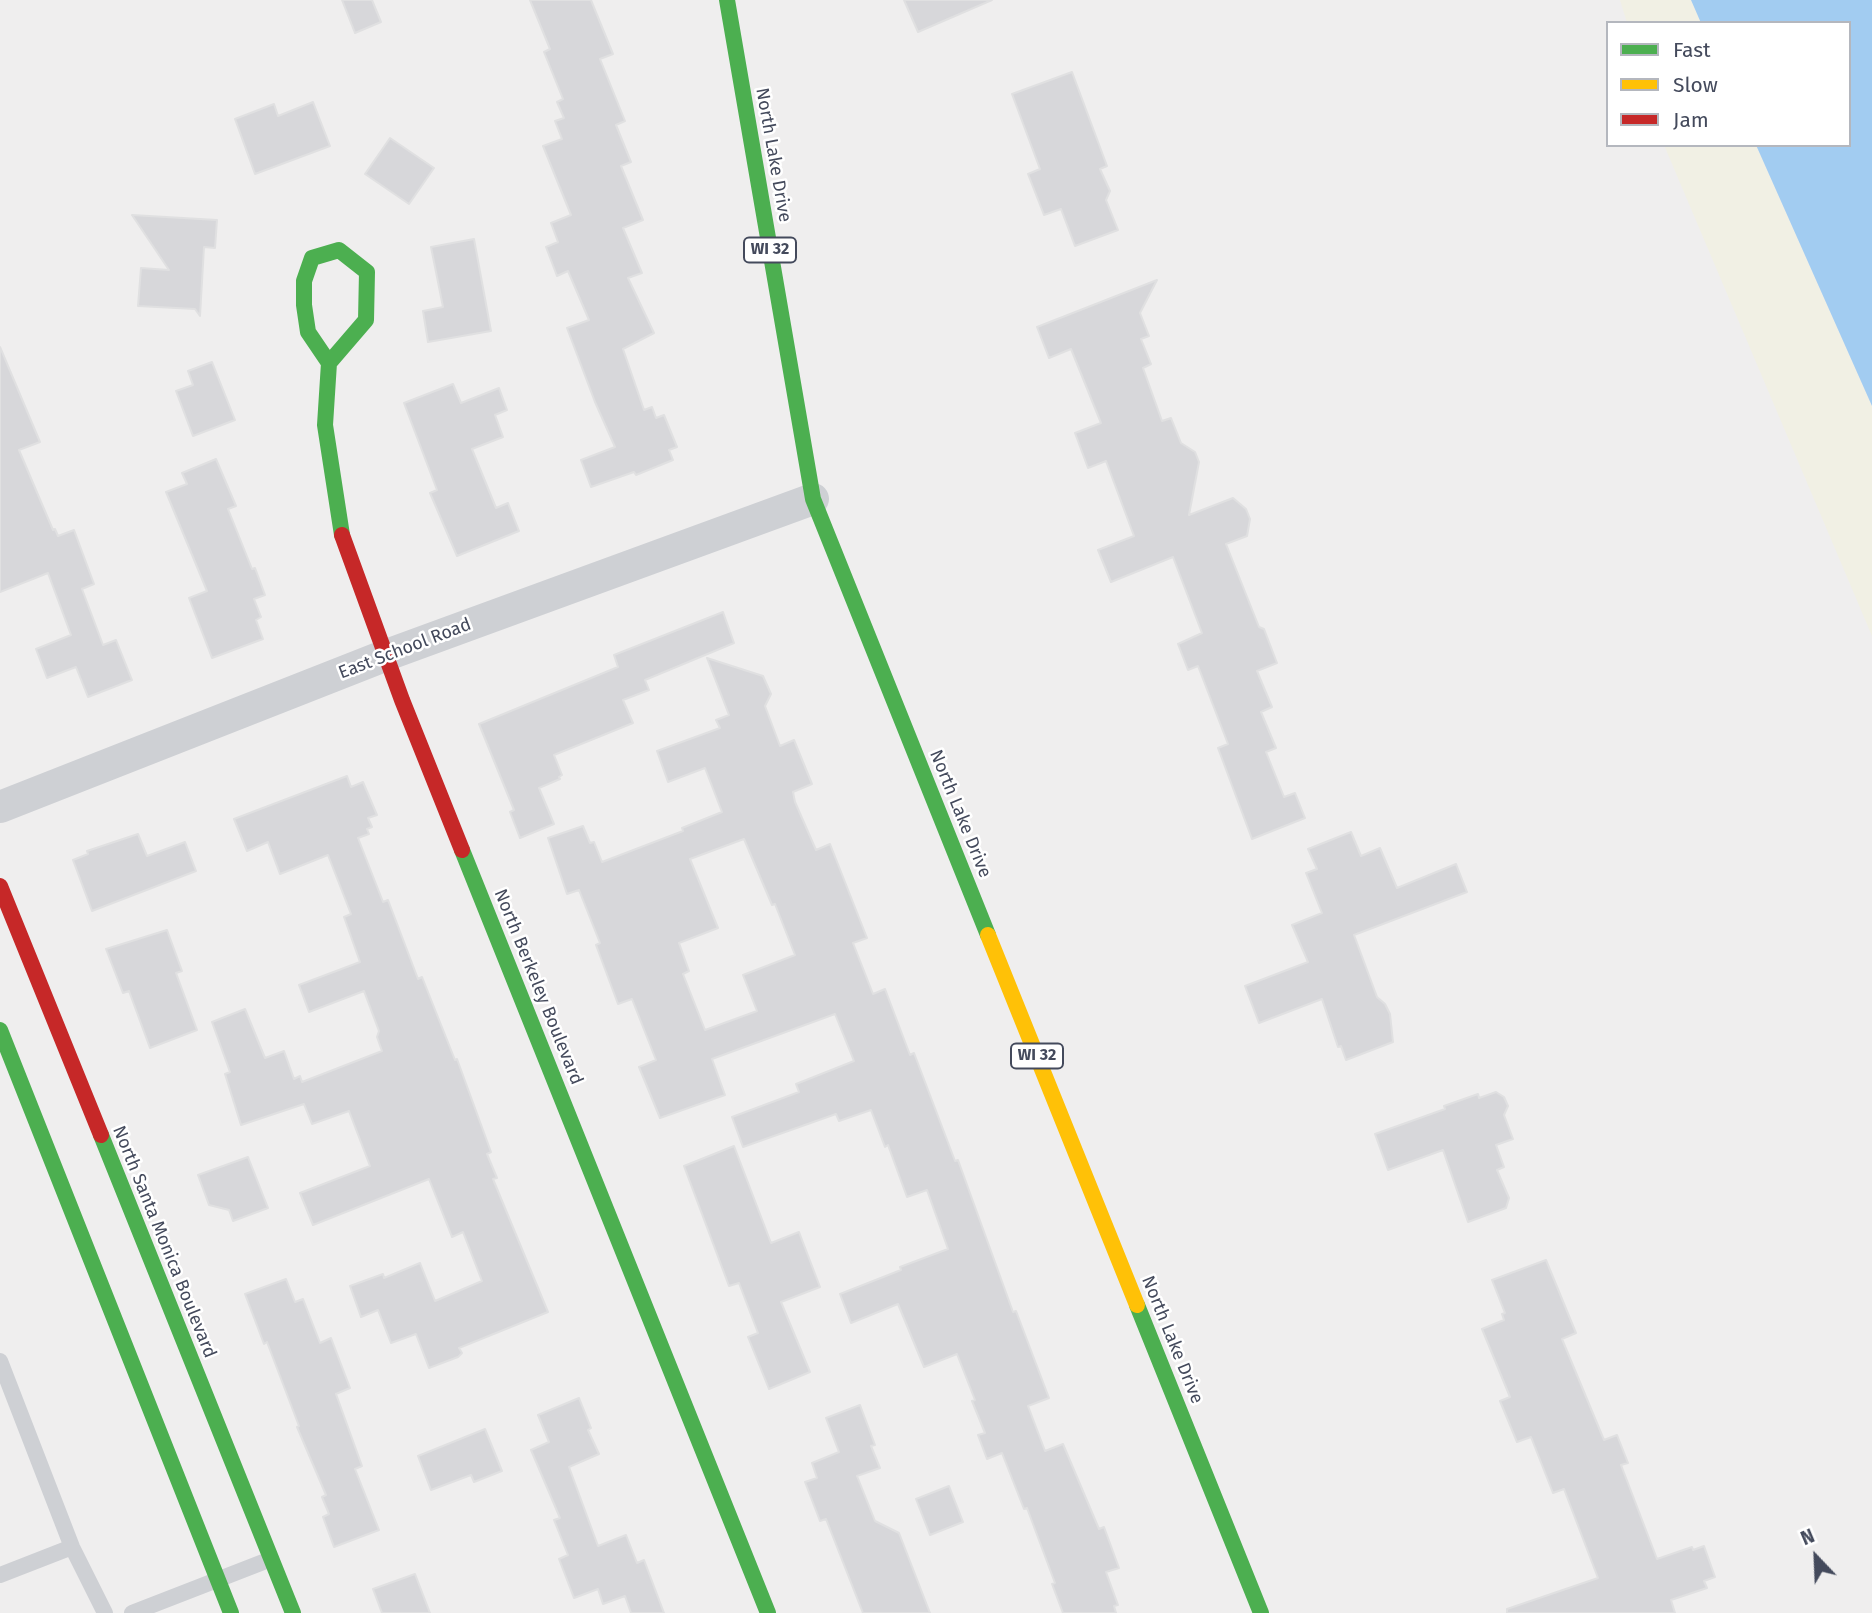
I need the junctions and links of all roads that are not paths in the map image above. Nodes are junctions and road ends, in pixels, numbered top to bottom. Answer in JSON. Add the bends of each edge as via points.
{"nodes":[{"id":1,"x":727,"y":0,"type":"edge"},
{"id":2,"x":329,"y":363,"type":"junction"},
{"id":3,"x":813,"y":499,"type":"junction"},
{"id":4,"x":384,"y":656,"type":"junction"},
{"id":5,"x":0,"y":807,"type":"edge"},
{"id":6,"x":0,"y":886,"type":"edge"},
{"id":7,"x":0,"y":1030,"type":"edge"},
{"id":8,"x":0,"y":1361,"type":"edge"},
{"id":9,"x":72,"y":1547,"type":"junction"},
{"id":10,"x":271,"y":1559,"type":"junction"},
{"id":11,"x":0,"y":1575,"type":"edge"},
{"id":12,"x":218,"y":1579,"type":"junction"},
{"id":13,"x":105,"y":1613,"type":"edge"},
{"id":14,"x":132,"y":1613,"type":"edge"},
{"id":15,"x":231,"y":1613,"type":"edge"},
{"id":16,"x":293,"y":1613,"type":"edge"},
{"id":17,"x":768,"y":1613,"type":"edge"},
{"id":18,"x":1261,"y":1613,"type":"edge"}],
"edges":[{"from":1,"to":3,"type":"street","name":"North Lake Drive","number":"WI 32"},
{"from":2,"to":2,"type":"street","via":[[366,320],[367,272],[340,250],[312,258],[304,281],[308,332]]},
{"from":2,"to":4,"type":"street","name":"North Berkeley Boulevard","via":[[325,425],[343,542]]},
{"from":3,"to":4,"type":"street","name":"East School Road"},
{"from":3,"to":18,"type":"street","name":"North Lake Drive","number":"WI 32"},
{"from":4,"to":5,"type":"street","name":"East School Road"},
{"from":4,"to":17,"type":"street","name":"North Berkeley Boulevard"},
{"from":6,"to":10,"type":"street","name":"North Santa Monica Boulevard"},
{"from":7,"to":12,"type":"street"},
{"from":8,"to":9,"type":"lane"},
{"from":9,"to":11,"type":"lane"},
{"from":9,"to":13,"type":"lane"},
{"from":10,"to":12,"type":"lane"},
{"from":10,"to":16,"type":"street","name":"North Santa Monica Boulevard"},
{"from":12,"to":14,"type":"lane"},
{"from":12,"to":15,"type":"street"}]}
